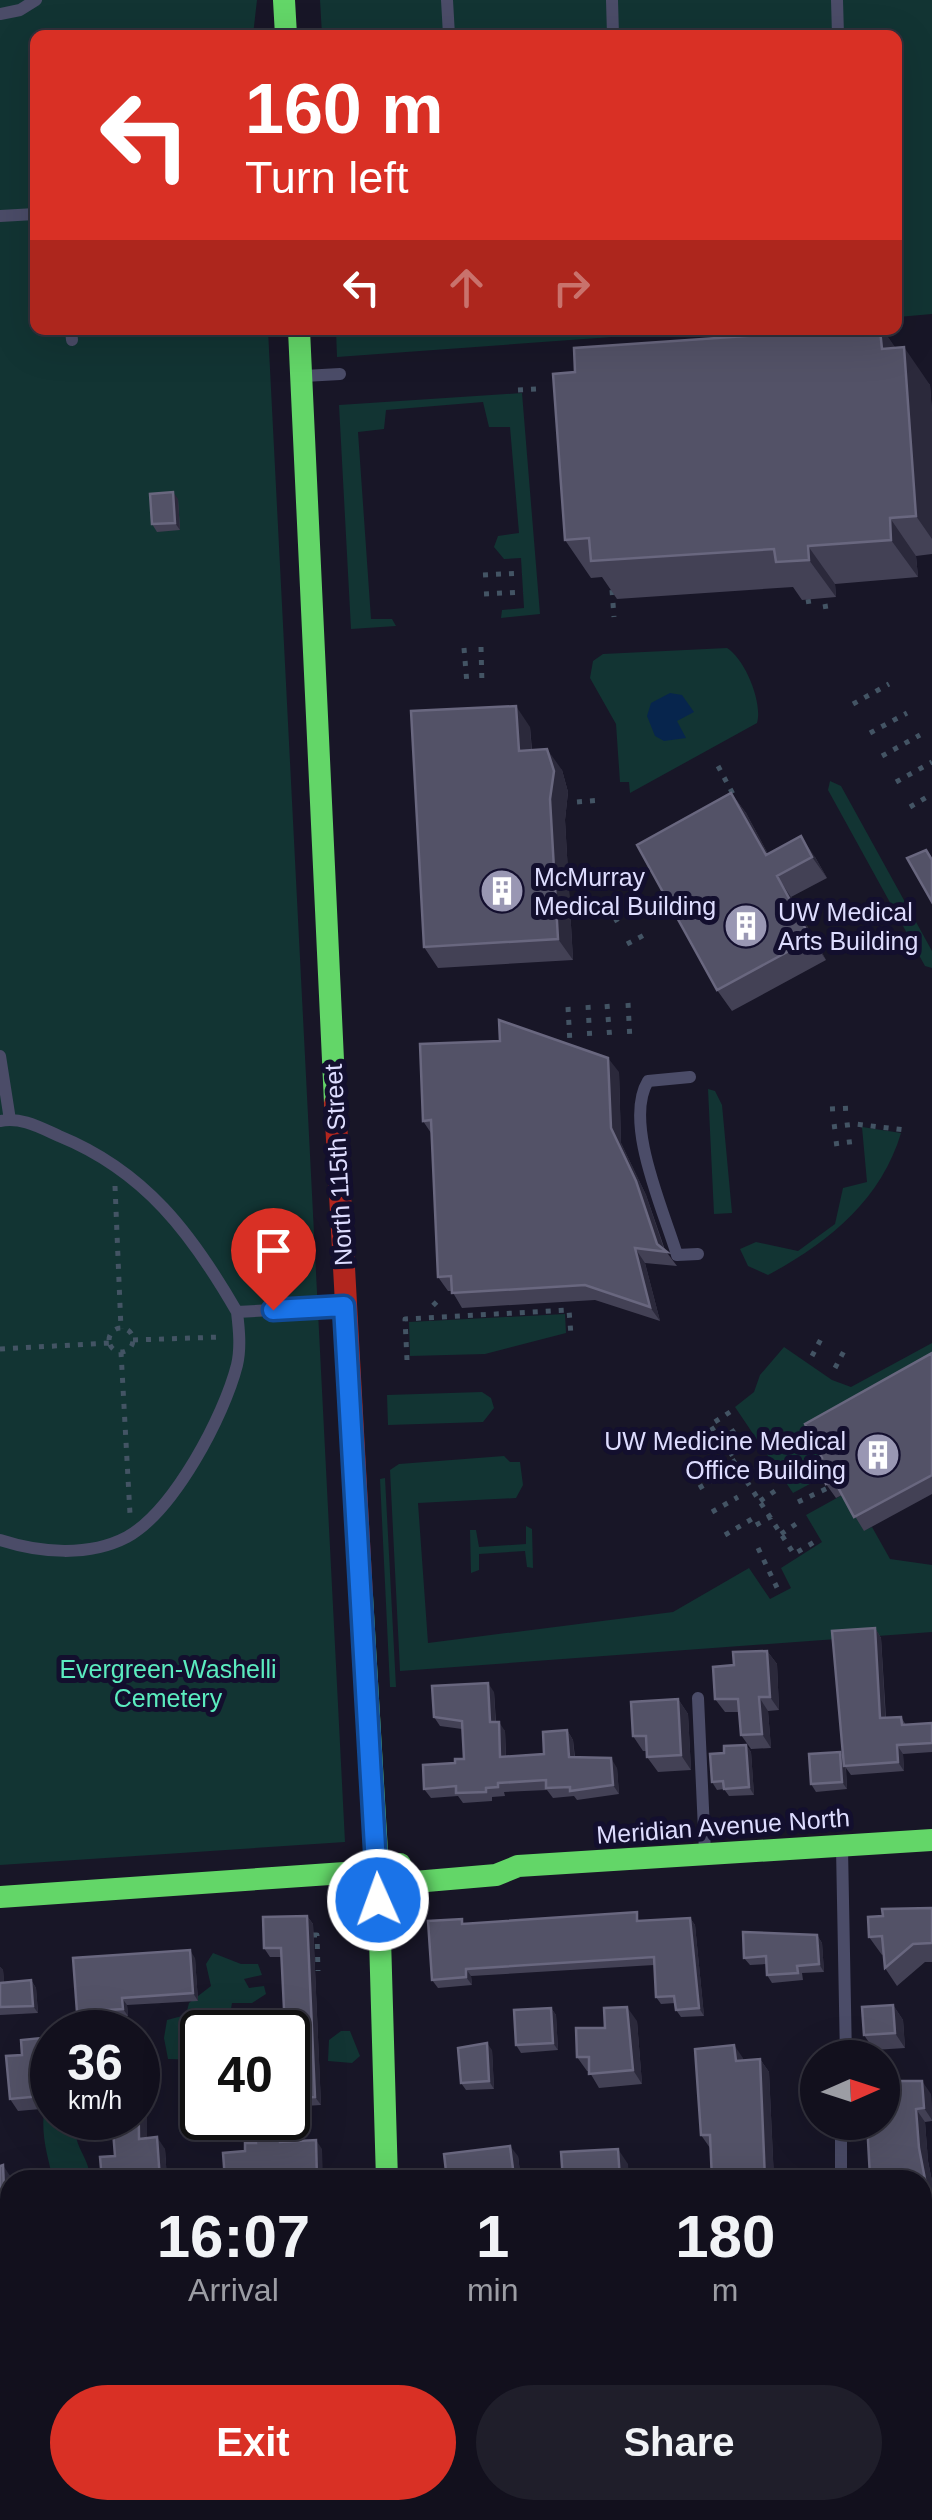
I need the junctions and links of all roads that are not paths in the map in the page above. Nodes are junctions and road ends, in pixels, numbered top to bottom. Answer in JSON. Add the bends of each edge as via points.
{"nodes":[{"id":1,"x":36,"y":0,"type":"edge"},
{"id":2,"x":284,"y":0,"type":"edge"},
{"id":3,"x":447,"y":0,"type":"edge"},
{"id":4,"x":612,"y":0,"type":"edge"},
{"id":5,"x":837,"y":0,"type":"edge"},
{"id":6,"x":0,"y":14,"type":"edge"},
{"id":7,"x":286,"y":30,"type":"edge"},
{"id":8,"x":449,"y":30,"type":"edge"},
{"id":9,"x":613,"y":30,"type":"edge"},
{"id":10,"x":838,"y":30,"type":"edge"},
{"id":11,"x":30,"y":214,"type":"edge"},
{"id":12,"x":0,"y":216,"type":"edge"},
{"id":13,"x":299,"y":335,"type":"edge"},
{"id":14,"x":340,"y":374,"type":"dead end"},
{"id":15,"x":301,"y":376,"type":"junction"},
{"id":16,"x":0,"y":1056,"type":"edge"},
{"id":17,"x":690,"y":1077,"type":"dead end"},
{"id":18,"x":5,"y":1120,"type":"edge"},
{"id":19,"x":698,"y":1254,"type":"dead end"},
{"id":20,"x":344,"y":1306,"type":"junction"},
{"id":21,"x":237,"y":1312,"type":"junction"},
{"id":22,"x":0,"y":1540,"type":"edge"},
{"id":23,"x":698,"y":1698,"type":"dead end"},
{"id":24,"x":932,"y":1840,"type":"edge"},
{"id":25,"x":842,"y":1846,"type":"junction"},
{"id":26,"x":705,"y":1854,"type":"junction"},
{"id":27,"x":383,"y":1870,"type":"junction"},
{"id":28,"x":0,"y":1897,"type":"edge"},
{"id":29,"x":846,"y":2040,"type":"edge"},
{"id":30,"x":840,"y":2140,"type":"edge"},
{"id":31,"x":387,"y":2170,"type":"edge"},
{"id":32,"x":841,"y":2170,"type":"edge"}],
"edges":[{"from":1,"to":6,"type":"lane"},
{"from":2,"to":7,"type":"street"},
{"from":3,"to":8,"type":"lane"},
{"from":4,"to":9,"type":"lane"},
{"from":5,"to":10,"type":"lane"},
{"from":11,"to":12,"type":"lane"},
{"from":13,"to":15,"type":"street","name":"North 115th Street"},
{"from":14,"to":15,"type":"lane"},
{"from":15,"to":20,"type":"street","name":"North 115th Street"},
{"from":16,"to":18,"type":"lane"},
{"from":17,"to":19,"type":"lane","via":[[648,1081],[638,1096],[641,1138],[677,1255]]},
{"from":18,"to":21,"type":"lane","via":[[30,1123],[114,1163],[156,1195]]},
{"from":20,"to":21,"type":"lane"},
{"from":20,"to":27,"type":"street","name":"North 115th Street"},
{"from":21,"to":22,"type":"lane","via":[[238,1362],[212,1428],[150,1518],[113,1543],[62,1551]]},
{"from":23,"to":26,"type":"lane"},
{"from":24,"to":25,"type":"street","name":"Meridian Avenue North"},
{"from":25,"to":26,"type":"street","name":"Meridian Avenue North"},
{"from":25,"to":29,"type":"lane"},
{"from":26,"to":27,"type":"street","name":"Meridian Avenue North","via":[[518,1866],[496,1875],[404,1883]]},
{"from":27,"to":28,"type":"street","name":"Meridian Avenue North"},
{"from":27,"to":31,"type":"street","name":"North 115th Street"},
{"from":30,"to":32,"type":"lane"}]}
